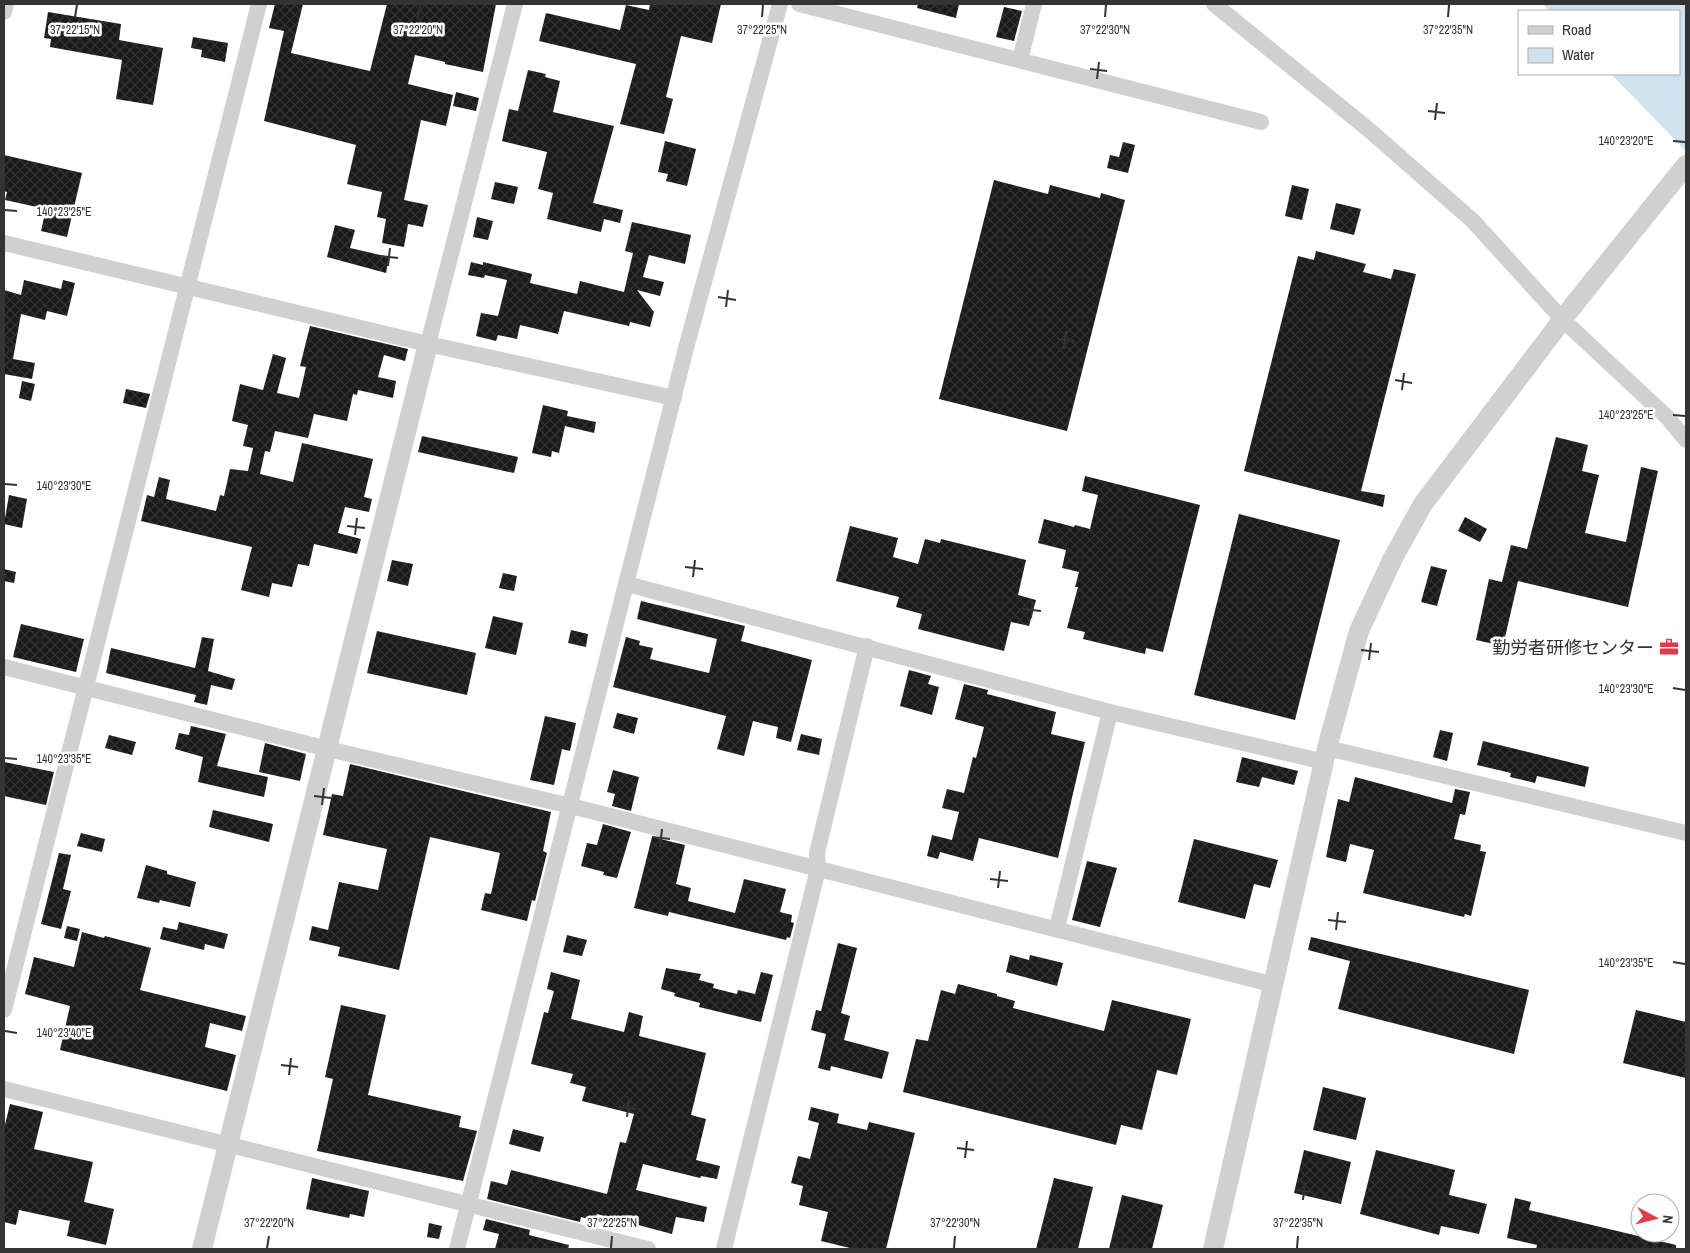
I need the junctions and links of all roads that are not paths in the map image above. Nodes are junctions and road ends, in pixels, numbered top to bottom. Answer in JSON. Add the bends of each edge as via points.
{"nodes":[{"id":1,"x":6,"y":4,"type":"edge"},
{"id":2,"x":259,"y":4,"type":"edge"},
{"id":3,"x":515,"y":4,"type":"edge"},
{"id":4,"x":780,"y":4,"type":"edge"},
{"id":5,"x":800,"y":4,"type":"edge"},
{"id":6,"x":1034,"y":4,"type":"edge"},
{"id":7,"x":1214,"y":4,"type":"edge"},
{"id":8,"x":4,"y":12,"type":"edge"},
{"id":9,"x":1020,"y":60,"type":"junction"},
{"id":10,"x":1261,"y":122,"type":"dead end"},
{"id":11,"x":1686,"y":166,"type":"edge"},
{"id":12,"x":4,"y":243,"type":"edge"},
{"id":13,"x":187,"y":285,"type":"junction"},
{"id":14,"x":1568,"y":313,"type":"junction"},
{"id":15,"x":428,"y":344,"type":"junction"},
{"id":16,"x":674,"y":398,"type":"junction"},
{"id":17,"x":1686,"y":440,"type":"edge"},
{"id":18,"x":627,"y":584,"type":"junction"},
{"id":19,"x":867,"y":646,"type":"junction"},
{"id":20,"x":4,"y":667,"type":"edge"},
{"id":21,"x":86,"y":687,"type":"junction"},
{"id":22,"x":1110,"y":712,"type":"junction"},
{"id":23,"x":328,"y":749,"type":"junction"},
{"id":24,"x":1326,"y":755,"type":"junction"},
{"id":25,"x":571,"y":806,"type":"junction"},
{"id":26,"x":1686,"y":833,"type":"edge"},
{"id":27,"x":818,"y":869,"type":"junction"},
{"id":28,"x":1057,"y":928,"type":"junction"},
{"id":29,"x":1275,"y":984,"type":"junction"},
{"id":30,"x":4,"y":1010,"type":"edge"},
{"id":31,"x":4,"y":1089,"type":"edge"},
{"id":32,"x":229,"y":1146,"type":"junction"},
{"id":33,"x":468,"y":1205,"type":"junction"},
{"id":34,"x":202,"y":1249,"type":"edge"},
{"id":35,"x":457,"y":1249,"type":"edge"},
{"id":36,"x":648,"y":1249,"type":"edge"},
{"id":37,"x":724,"y":1249,"type":"edge"},
{"id":38,"x":1213,"y":1249,"type":"edge"}],
"edges":[{"from":1,"to":8,"type":"street"},
{"from":2,"to":13,"type":"street"},
{"from":3,"to":15,"type":"street"},
{"from":4,"to":16,"type":"street"},
{"from":5,"to":9,"type":"street"},
{"from":6,"to":9,"type":"street"},
{"from":7,"to":14,"type":"street","via":[[1368,129],[1473,221]]},
{"from":9,"to":10,"type":"street"},
{"from":11,"to":14,"type":"street"},
{"from":12,"to":13,"type":"street"},
{"from":13,"to":15,"type":"street"},
{"from":13,"to":21,"type":"street"},
{"from":14,"to":17,"type":"street"},
{"from":14,"to":24,"type":"street","via":[[1423,504],[1392,558],[1359,631]]},
{"from":15,"to":16,"type":"street"},
{"from":15,"to":23,"type":"street"},
{"from":16,"to":18,"type":"street"},
{"from":18,"to":19,"type":"street"},
{"from":18,"to":25,"type":"street"},
{"from":19,"to":22,"type":"street"},
{"from":19,"to":27,"type":"street","via":[[817,853]]},
{"from":20,"to":21,"type":"street"},
{"from":21,"to":23,"type":"street"},
{"from":21,"to":30,"type":"street"},
{"from":22,"to":24,"type":"street"},
{"from":22,"to":28,"type":"street"},
{"from":23,"to":25,"type":"street"},
{"from":23,"to":32,"type":"street"},
{"from":24,"to":26,"type":"street"},
{"from":24,"to":29,"type":"street"},
{"from":25,"to":27,"type":"street"},
{"from":25,"to":33,"type":"street"},
{"from":27,"to":28,"type":"street"},
{"from":27,"to":37,"type":"street"},
{"from":28,"to":29,"type":"street"},
{"from":29,"to":38,"type":"street"},
{"from":31,"to":32,"type":"street"},
{"from":32,"to":33,"type":"street"},
{"from":32,"to":34,"type":"street"},
{"from":33,"to":35,"type":"street"},
{"from":33,"to":36,"type":"street"}]}
